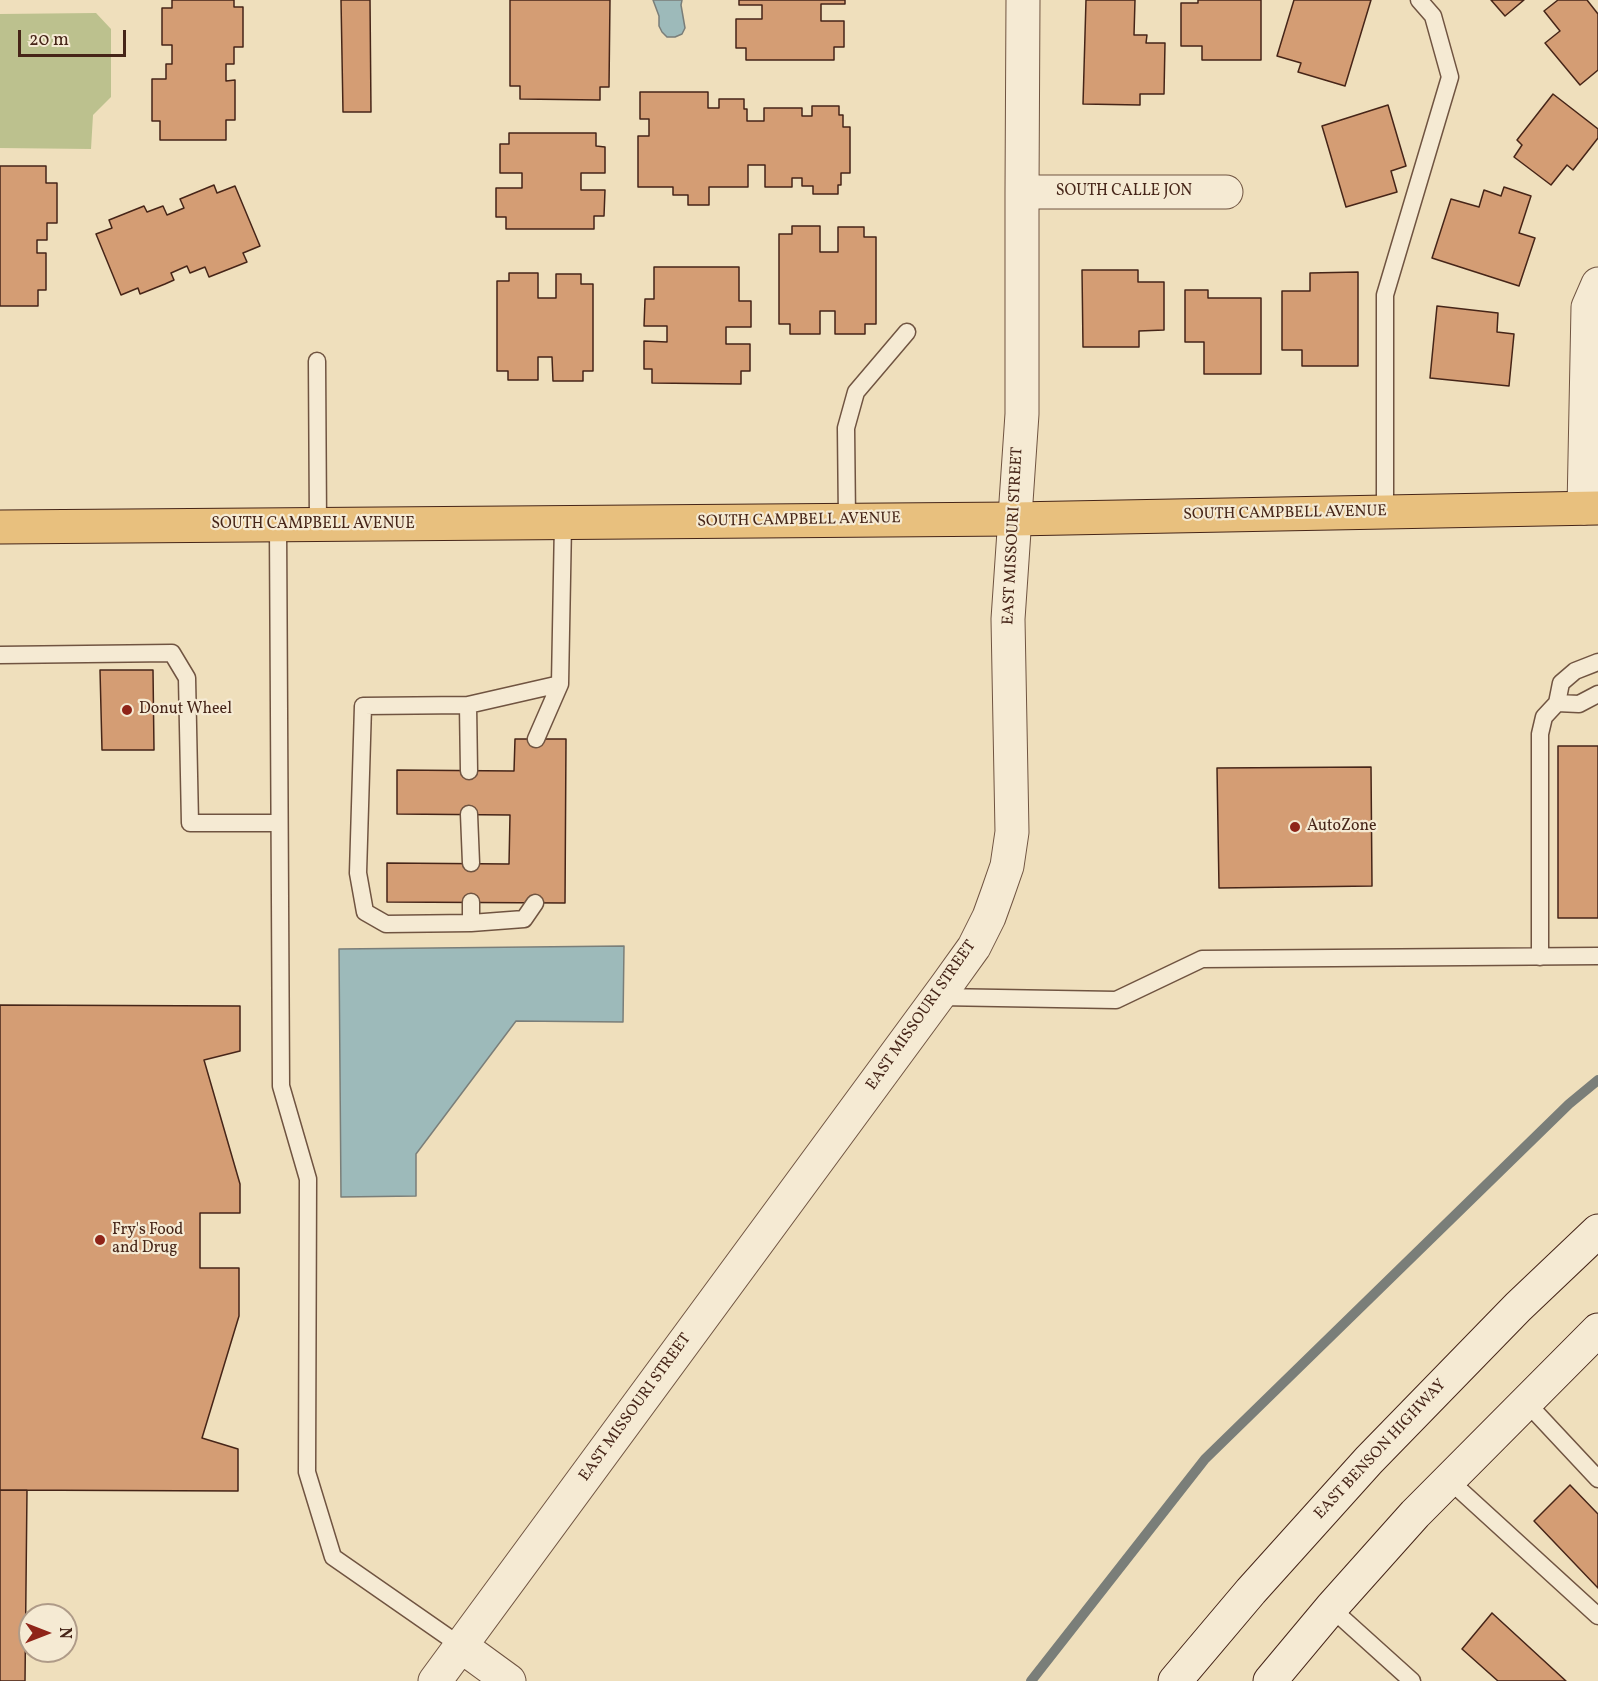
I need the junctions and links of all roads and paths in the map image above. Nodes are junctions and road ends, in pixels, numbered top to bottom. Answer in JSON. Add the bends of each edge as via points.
{"nodes":[{"id":1,"x":1023,"y":0,"type":"edge"},
{"id":2,"x":1419,"y":0,"type":"edge"},
{"id":3,"x":1022,"y":192,"type":"junction"},
{"id":4,"x":1226,"y":192,"type":"dead end"},
{"id":5,"x":1598,"y":284,"type":"edge"},
{"id":6,"x":908,"y":332,"type":"dead end"},
{"id":7,"x":316,"y":361,"type":"dead end"},
{"id":8,"x":1591,"y":508,"type":"edge"},
{"id":9,"x":1385,"y":512,"type":"junction"},
{"id":10,"x":1014,"y":519,"type":"junction"},
{"id":11,"x":847,"y":520,"type":"junction"},
{"id":12,"x":563,"y":523,"type":"junction"},
{"id":13,"x":318,"y":525,"type":"junction"},
{"id":14,"x":0,"y":526,"type":"edge"},
{"id":15,"x":278,"y":526,"type":"junction"},
{"id":16,"x":0,"y":655,"type":"edge"},
{"id":17,"x":1598,"y":662,"type":"edge"},
{"id":18,"x":560,"y":684,"type":"junction"},
{"id":19,"x":1598,"y":694,"type":"edge"},
{"id":20,"x":1557,"y":703,"type":"junction"},
{"id":21,"x":468,"y":705,"type":"junction"},
{"id":22,"x":536,"y":739,"type":"dead end"},
{"id":23,"x":469,"y":771,"type":"dead end"},
{"id":24,"x":469,"y":814,"type":"dead end"},
{"id":25,"x":279,"y":823,"type":"junction"},
{"id":26,"x":471,"y":863,"type":"dead end"},
{"id":27,"x":471,"y":902,"type":"dead end"},
{"id":28,"x":535,"y":903,"type":"dead end"},
{"id":29,"x":471,"y":923,"type":"junction"},
{"id":30,"x":1598,"y":956,"type":"edge"},
{"id":31,"x":1540,"y":957,"type":"junction"},
{"id":32,"x":939,"y":997,"type":"junction"},
{"id":33,"x":1598,"y":1231,"type":"edge"},
{"id":34,"x":1598,"y":1330,"type":"edge"},
{"id":35,"x":1526,"y":1402,"type":"junction"},
{"id":36,"x":1598,"y":1479,"type":"edge"},
{"id":37,"x":1449,"y":1480,"type":"junction"},
{"id":38,"x":1331,"y":1608,"type":"junction"},
{"id":39,"x":1598,"y":1616,"type":"edge"},
{"id":40,"x":461,"y":1646,"type":"junction"},
{"id":41,"x":435,"y":1681,"type":"edge"},
{"id":42,"x":509,"y":1681,"type":"edge"},
{"id":43,"x":1175,"y":1681,"type":"edge"},
{"id":44,"x":1270,"y":1681,"type":"edge"},
{"id":45,"x":1412,"y":1681,"type":"edge"}],
"edges":[{"from":1,"to":3,"type":"street","name":"EAST MISSOURI STREET"},
{"from":2,"to":9,"type":"lane","via":[[1434,16],[1450,77],[1385,295]]},
{"from":3,"to":4,"type":"street","name":"SOUTH CALLE JON"},
{"from":3,"to":10,"type":"street","name":"EAST MISSOURI STREET","via":[[1022,414]]},
{"from":5,"to":8,"type":"street","via":[[1588,308]]},
{"from":6,"to":11,"type":"lane","via":[[856,392],[846,428]]},
{"from":7,"to":13,"type":"lane"},
{"from":8,"to":9,"type":"main road","name":"SOUTH CAMPBELL AVENUE"},
{"from":9,"to":10,"type":"main road","name":"SOUTH CAMPBELL AVENUE"},
{"from":10,"to":11,"type":"main road","name":"SOUTH CAMPBELL AVENUE"},
{"from":10,"to":32,"type":"street","name":"EAST MISSOURI STREET","via":[[1008,619],[1012,832],[1006,866],[988,917],[974,947]]},
{"from":11,"to":12,"type":"main road","name":"SOUTH CAMPBELL AVENUE"},
{"from":12,"to":13,"type":"main road","name":"SOUTH CAMPBELL AVENUE"},
{"from":12,"to":18,"type":"lane"},
{"from":13,"to":15,"type":"main road","name":"SOUTH CAMPBELL AVENUE"},
{"from":14,"to":15,"type":"main road","name":"SOUTH CAMPBELL AVENUE"},
{"from":15,"to":25,"type":"lane"},
{"from":16,"to":25,"type":"lane","via":[[172,653],[188,678],[190,823]]},
{"from":17,"to":20,"type":"lane","via":[[1575,671],[1561,683]]},
{"from":18,"to":21,"type":"lane"},
{"from":18,"to":22,"type":"lane"},
{"from":19,"to":20,"type":"lane","via":[[1579,704]]},
{"from":20,"to":31,"type":"lane","via":[[1544,717],[1540,735]]},
{"from":21,"to":23,"type":"lane"},
{"from":21,"to":29,"type":"lane","via":[[363,706],[358,873],[365,912],[386,924]]},
{"from":24,"to":26,"type":"lane"},
{"from":25,"to":40,"type":"lane","via":[[281,1086],[308,1179],[307,1472],[333,1557]]},
{"from":27,"to":29,"type":"lane"},
{"from":28,"to":29,"type":"lane","via":[[524,919]]},
{"from":30,"to":31,"type":"lane"},
{"from":31,"to":32,"type":"lane","via":[[1202,959],[1116,1000]]},
{"from":32,"to":40,"type":"street","name":"EAST MISSOURI STREET"},
{"from":33,"to":43,"type":"street","name":"EAST BENSON HIGHWAY","via":[[1518,1306],[1369,1460]]},
{"from":34,"to":35,"type":"street"},
{"from":35,"to":36,"type":"lane"},
{"from":35,"to":37,"type":"street"},
{"from":37,"to":38,"type":"street"},
{"from":37,"to":39,"type":"lane"},
{"from":38,"to":44,"type":"street"},
{"from":38,"to":45,"type":"lane"},
{"from":40,"to":41,"type":"street","name":"EAST MISSOURI STREET"},
{"from":40,"to":42,"type":"street"}]}
